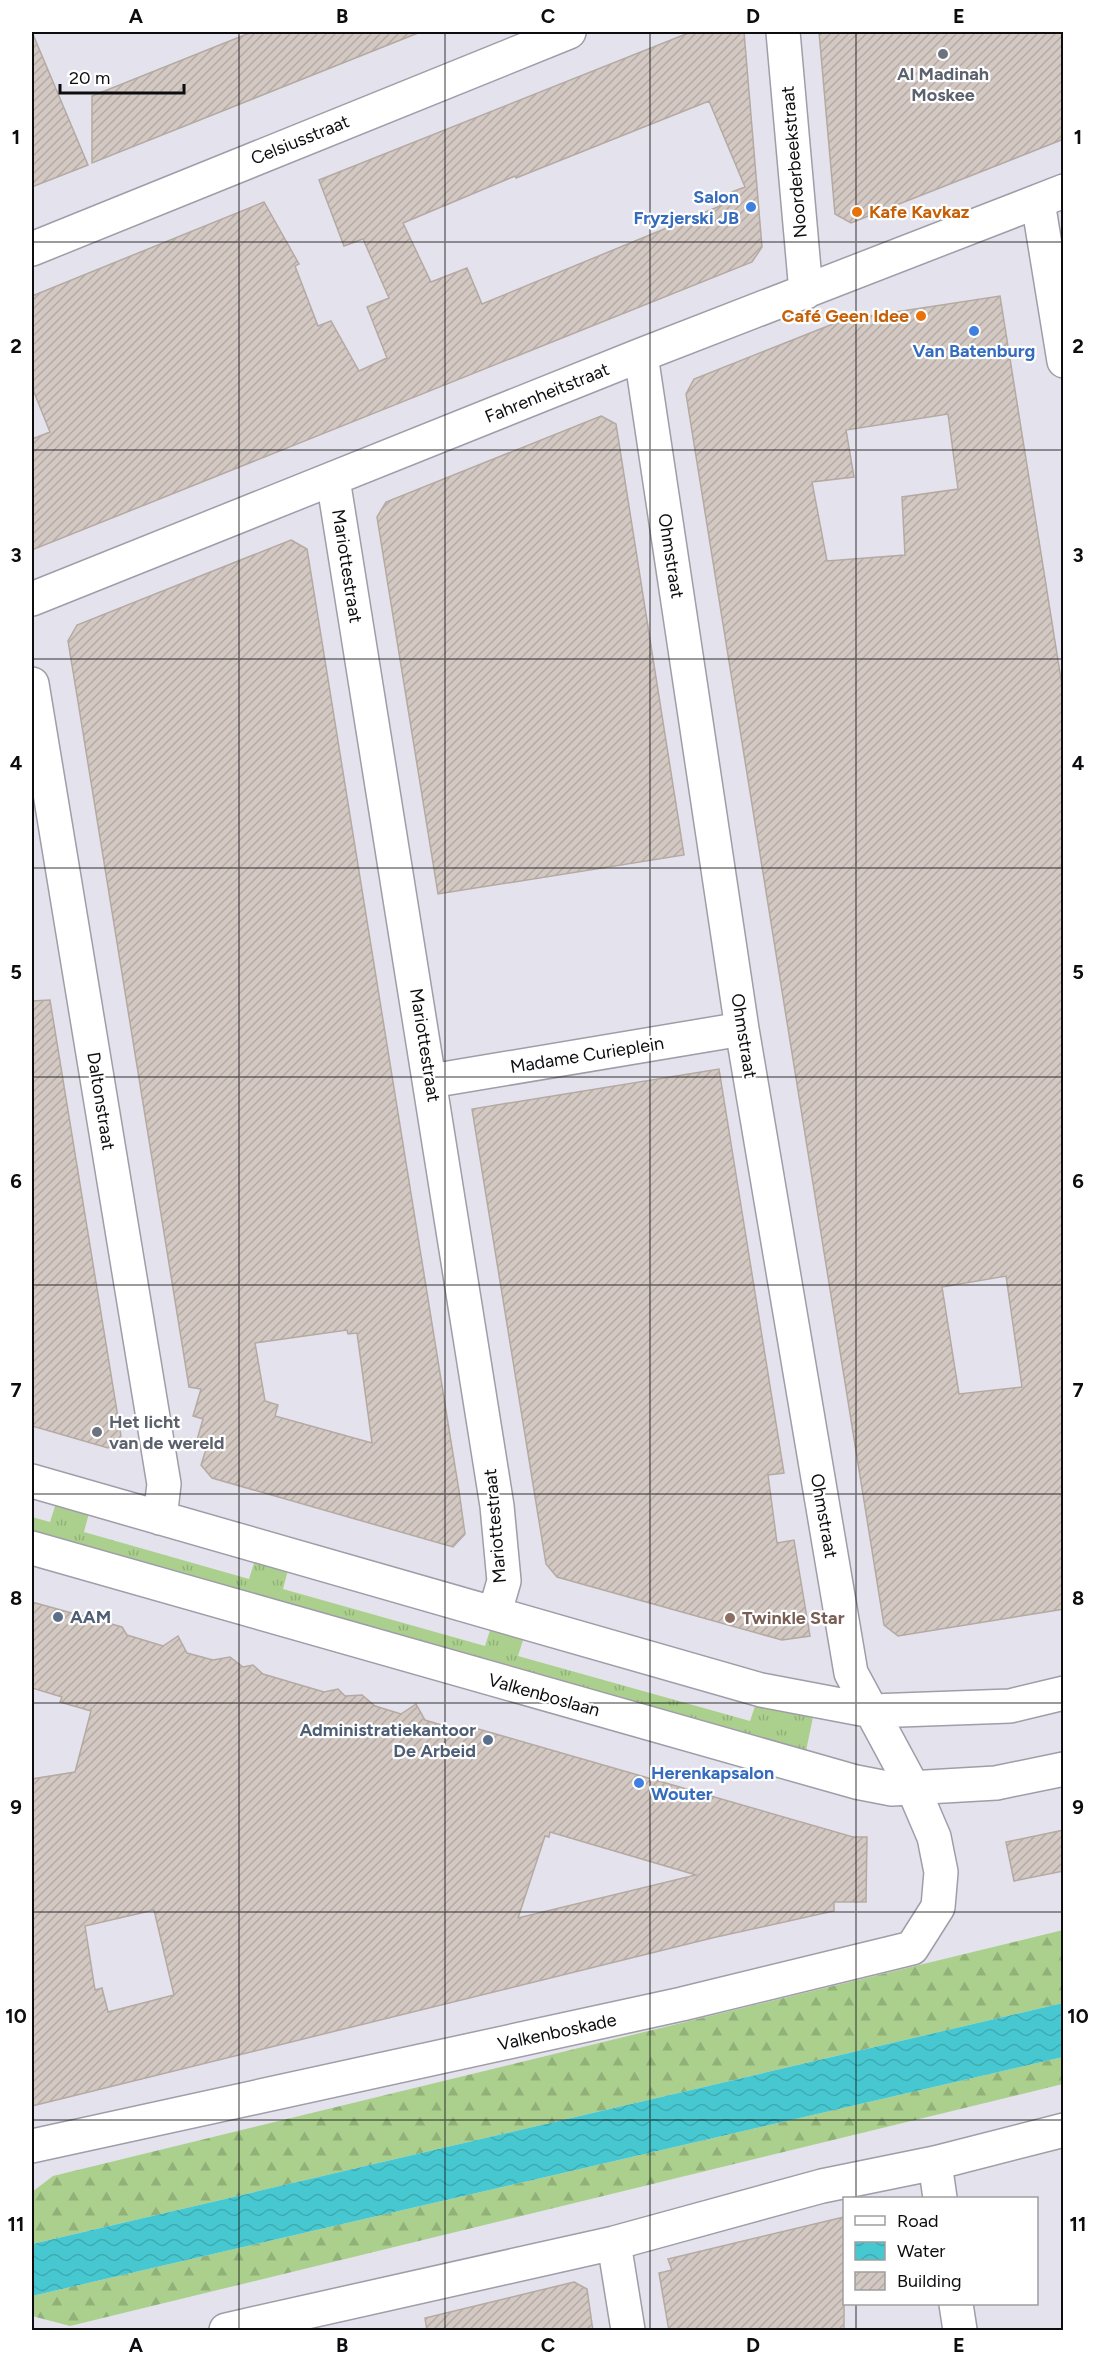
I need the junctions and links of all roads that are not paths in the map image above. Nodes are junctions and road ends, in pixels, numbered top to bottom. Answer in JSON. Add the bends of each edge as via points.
{"nodes":[{"id":1,"x":569,"y":32,"type":"edge"},
{"id":2,"x":783,"y":32,"type":"edge"},
{"id":3,"x":1051,"y":196,"type":"edge"},
{"id":4,"x":32,"y":249,"type":"edge"},
{"id":5,"x":806,"y":292,"type":"junction"},
{"id":6,"x":640,"y":355,"type":"junction"},
{"id":7,"x":1064,"y":361,"type":"edge"},
{"id":8,"x":333,"y":479,"type":"junction"},
{"id":9,"x":32,"y":599,"type":"edge"},
{"id":10,"x":32,"y":684,"type":"edge"},
{"id":11,"x":742,"y":1029,"type":"junction"},
{"id":12,"x":431,"y":1081,"type":"junction"},
{"id":13,"x":32,"y":1481,"type":"edge"},
{"id":14,"x":160,"y":1518,"type":"junction"},
{"id":15,"x":32,"y":1548,"type":"edge"},
{"id":16,"x":495,"y":1612,"type":"junction"},
{"id":17,"x":1064,"y":1693,"type":"edge"},
{"id":18,"x":872,"y":1711,"type":"junction"},
{"id":19,"x":1064,"y":1769,"type":"edge"},
{"id":20,"x":913,"y":1788,"type":"junction"},
{"id":21,"x":1064,"y":2130,"type":"edge"},
{"id":22,"x":32,"y":2146,"type":"edge"},
{"id":23,"x":934,"y":2163,"type":"junction"},
{"id":24,"x":940,"y":2197,"type":"edge"},
{"id":25,"x":614,"y":2243,"type":"junction"},
{"id":26,"x":956,"y":2305,"type":"edge"},
{"id":27,"x":226,"y":2331,"type":"edge"},
{"id":28,"x":628,"y":2331,"type":"edge"},
{"id":29,"x":960,"y":2331,"type":"edge"}],
"edges":[{"from":1,"to":4,"type":"street","name":"Celsiusstraat"},
{"from":2,"to":5,"type":"street","name":"Noorderbeekstraat"},
{"from":3,"to":5,"type":"street","name":"Fahrenheitstraat"},
{"from":3,"to":7,"type":"street"},
{"from":5,"to":6,"type":"street","name":"Fahrenheitstraat"},
{"from":6,"to":8,"type":"street","name":"Fahrenheitstraat"},
{"from":6,"to":11,"type":"street","name":"Ohmstraat"},
{"from":8,"to":9,"type":"street","name":"Fahrenheitstraat"},
{"from":8,"to":12,"type":"street","name":"Mariottestraat"},
{"from":10,"to":14,"type":"street","name":"Daltonstraat","via":[[165,1484]]},
{"from":11,"to":12,"type":"street","name":"Madame Curieplein"},
{"from":11,"to":18,"type":"street","name":"Ohmstraat","via":[[851,1673]]},
{"from":12,"to":16,"type":"street","name":"Mariottestraat","via":[[497,1506],[504,1581]]},
{"from":13,"to":14,"type":"street"},
{"from":14,"to":16,"type":"street"},
{"from":15,"to":20,"type":"street","name":"Valkenboslaan","via":[[791,1766],[892,1789]]},
{"from":16,"to":18,"type":"street","via":[[761,1690]]},
{"from":17,"to":18,"type":"street","via":[[1010,1706]]},
{"from":18,"to":20,"type":"street","name":"Ohmstraat"},
{"from":19,"to":20,"type":"street","name":"Valkenboslaan","via":[[996,1783]]},
{"from":20,"to":22,"type":"street","name":"Valkenboskade","via":[[934,1837],[941,1872],[938,1907],[912,1948],[682,2004]]},
{"from":21,"to":23,"type":"street"},
{"from":23,"to":24,"type":"street"},
{"from":23,"to":25,"type":"street","via":[[822,2186]]},
{"from":25,"to":27,"type":"street"},
{"from":25,"to":28,"type":"street"},
{"from":26,"to":29,"type":"street"}]}
